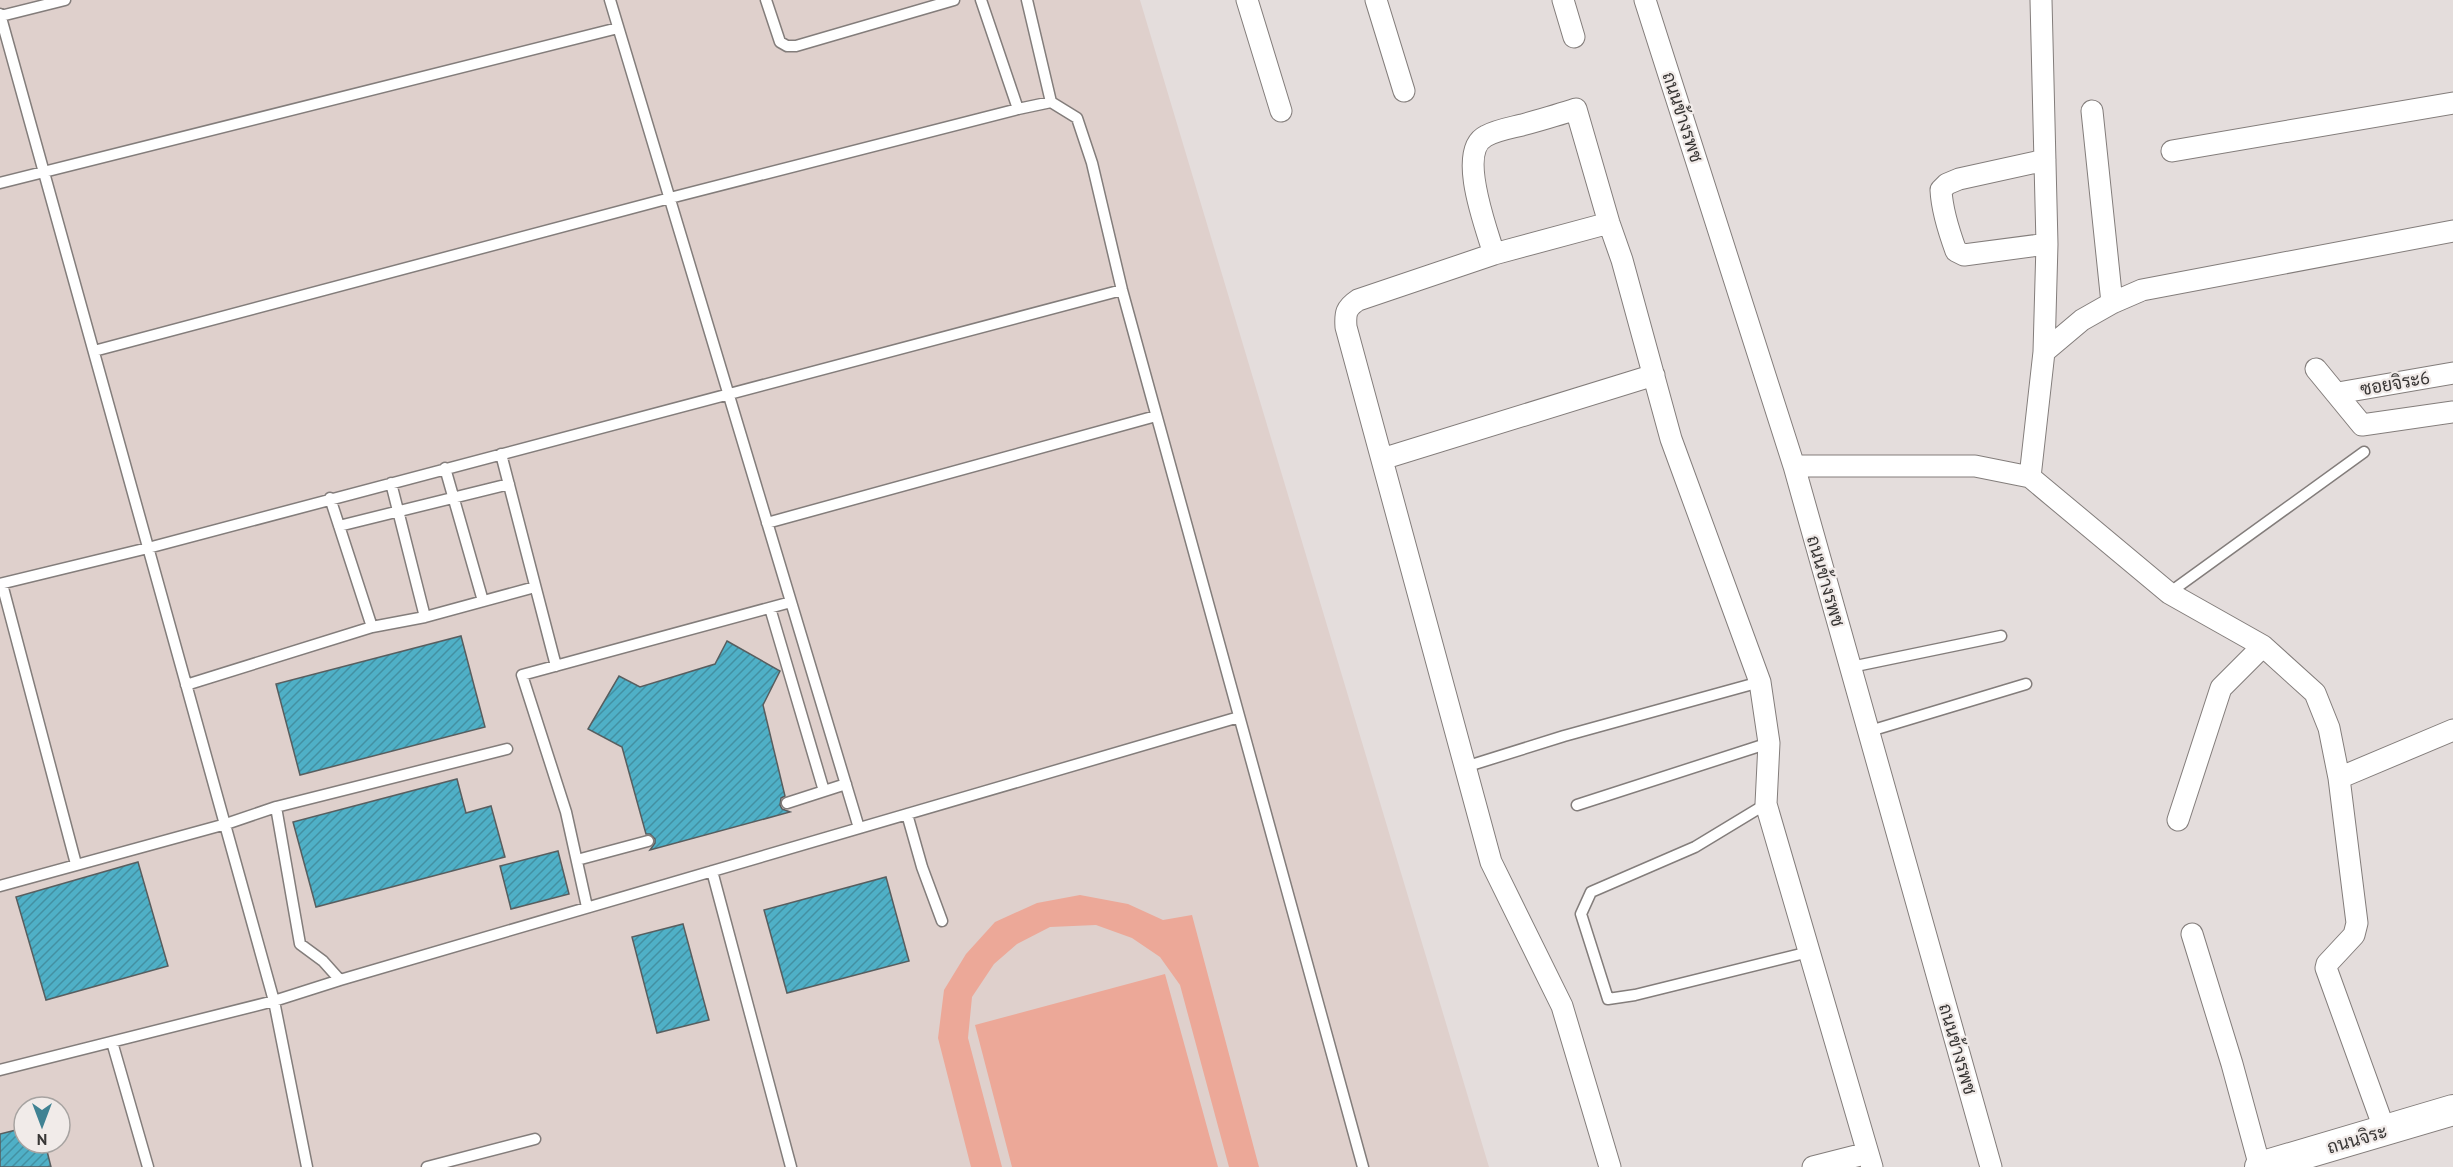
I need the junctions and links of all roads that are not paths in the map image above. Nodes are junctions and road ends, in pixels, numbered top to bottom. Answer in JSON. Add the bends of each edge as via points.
{"nodes":[{"id":1,"x":65,"y":0,"type":"edge"},
{"id":2,"x":610,"y":0,"type":"edge"},
{"id":3,"x":766,"y":0,"type":"edge"},
{"id":4,"x":954,"y":0,"type":"edge"},
{"id":5,"x":981,"y":0,"type":"edge"},
{"id":6,"x":1028,"y":0,"type":"edge"},
{"id":7,"x":1247,"y":0,"type":"edge"},
{"id":8,"x":1376,"y":0,"type":"edge"},
{"id":9,"x":1563,"y":0,"type":"edge"},
{"id":10,"x":1645,"y":0,"type":"edge"},
{"id":11,"x":2042,"y":0,"type":"edge"},
{"id":12,"x":0,"y":15,"type":"edge"},
{"id":13,"x":618,"y":28,"type":"junction"},
{"id":14,"x":1574,"y":37,"type":"dead end"},
{"id":15,"x":1404,"y":91,"type":"dead end"},
{"id":16,"x":1051,"y":102,"type":"junction"},
{"id":17,"x":2453,"y":103,"type":"edge"},
{"id":18,"x":1018,"y":109,"type":"junction"},
{"id":19,"x":1281,"y":111,"type":"dead end"},
{"id":20,"x":2091,"y":111,"type":"dead end"},
{"id":21,"x":2172,"y":151,"type":"dead end"},
{"id":22,"x":2045,"y":160,"type":"junction"},
{"id":23,"x":44,"y":172,"type":"junction"},
{"id":24,"x":0,"y":183,"type":"edge"},
{"id":25,"x":670,"y":198,"type":"junction"},
{"id":26,"x":1609,"y":223,"type":"junction"},
{"id":27,"x":2453,"y":231,"type":"edge"},
{"id":28,"x":2047,"y":244,"type":"junction"},
{"id":29,"x":1494,"y":254,"type":"junction"},
{"id":30,"x":1122,"y":290,"type":"junction"},
{"id":31,"x":2112,"y":303,"type":"junction"},
{"id":32,"x":94,"y":351,"type":"junction"},
{"id":33,"x":2044,"y":352,"type":"junction"},
{"id":34,"x":2316,"y":369,"type":"dead end"},
{"id":35,"x":2453,"y":373,"type":"edge"},
{"id":36,"x":1654,"y":375,"type":"junction"},
{"id":37,"x":2338,"y":393,"type":"junction"},
{"id":38,"x":729,"y":394,"type":"junction"},
{"id":39,"x":2453,"y":412,"type":"edge"},
{"id":40,"x":1156,"y":416,"type":"junction"},
{"id":41,"x":2364,"y":452,"type":"dead end"},
{"id":42,"x":501,"y":454,"type":"junction"},
{"id":43,"x":1382,"y":459,"type":"junction"},
{"id":44,"x":1794,"y":466,"type":"junction"},
{"id":45,"x":445,"y":468,"type":"junction"},
{"id":46,"x":2030,"y":477,"type":"junction"},
{"id":47,"x":391,"y":483,"type":"junction"},
{"id":48,"x":509,"y":484,"type":"junction"},
{"id":49,"x":330,"y":498,"type":"junction"},
{"id":50,"x":453,"y":498,"type":"junction"},
{"id":51,"x":398,"y":511,"type":"junction"},
{"id":52,"x":767,"y":523,"type":"junction"},
{"id":53,"x":339,"y":526,"type":"junction"},
{"id":54,"x":148,"y":548,"type":"junction"},
{"id":55,"x":1,"y":584,"type":"edge"},
{"id":56,"x":535,"y":587,"type":"junction"},
{"id":57,"x":2169,"y":593,"type":"junction"},
{"id":58,"x":483,"y":601,"type":"junction"},
{"id":59,"x":791,"y":602,"type":"junction"},
{"id":60,"x":770,"y":608,"type":"junction"},
{"id":61,"x":425,"y":617,"type":"junction"},
{"id":62,"x":372,"y":627,"type":"junction"},
{"id":63,"x":2001,"y":636,"type":"dead end"},
{"id":64,"x":2263,"y":646,"type":"junction"},
{"id":65,"x":556,"y":666,"type":"junction"},
{"id":66,"x":1851,"y":667,"type":"junction"},
{"id":67,"x":1760,"y":682,"type":"junction"},
{"id":68,"x":186,"y":684,"type":"junction"},
{"id":69,"x":2026,"y":684,"type":"dead end"},
{"id":70,"x":1239,"y":717,"type":"junction"},
{"id":71,"x":2453,"y":730,"type":"edge"},
{"id":72,"x":1870,"y":731,"type":"junction"},
{"id":73,"x":1769,"y":743,"type":"junction"},
{"id":74,"x":507,"y":748,"type":"dead end"},
{"id":75,"x":1465,"y":767,"type":"junction"},
{"id":76,"x":2339,"y":778,"type":"junction"},
{"id":77,"x":846,"y":784,"type":"junction"},
{"id":78,"x":824,"y":791,"type":"junction"},
{"id":79,"x":787,"y":803,"type":"dead end"},
{"id":80,"x":1766,"y":804,"type":"junction"},
{"id":81,"x":1577,"y":805,"type":"dead end"},
{"id":82,"x":276,"y":807,"type":"junction"},
{"id":83,"x":907,"y":814,"type":"junction"},
{"id":84,"x":2178,"y":820,"type":"dead end"},
{"id":85,"x":226,"y":824,"type":"junction"},
{"id":86,"x":859,"y":828,"type":"junction"},
{"id":87,"x":648,"y":841,"type":"dead end"},
{"id":88,"x":577,"y":860,"type":"junction"},
{"id":89,"x":76,"y":864,"type":"junction"},
{"id":90,"x":712,"y":871,"type":"junction"},
{"id":91,"x":0,"y":886,"type":"edge"},
{"id":92,"x":587,"y":907,"type":"junction"},
{"id":93,"x":942,"y":921,"type":"dead end"},
{"id":94,"x":2192,"y":934,"type":"dead end"},
{"id":95,"x":1809,"y":952,"type":"junction"},
{"id":96,"x":340,"y":980,"type":"junction"},
{"id":97,"x":274,"y":1001,"type":"junction"},
{"id":98,"x":112,"y":1042,"type":"junction"},
{"id":99,"x":0,"y":1070,"type":"edge"},
{"id":100,"x":2453,"y":1110,"type":"edge"},
{"id":101,"x":2385,"y":1131,"type":"junction"},
{"id":102,"x":535,"y":1140,"type":"dead end"},
{"id":103,"x":1870,"y":1160,"type":"edge"},
{"id":104,"x":148,"y":1167,"type":"edge"},
{"id":105,"x":307,"y":1167,"type":"edge"},
{"id":106,"x":427,"y":1167,"type":"edge"},
{"id":107,"x":791,"y":1167,"type":"edge"},
{"id":108,"x":1363,"y":1167,"type":"edge"},
{"id":109,"x":1610,"y":1167,"type":"edge"},
{"id":110,"x":1813,"y":1167,"type":"edge"},
{"id":111,"x":1991,"y":1167,"type":"edge"},
{"id":112,"x":2260,"y":1167,"type":"edge"}],
"edges":[{"from":1,"to":12,"type":"lane"},
{"from":2,"to":13,"type":"lane"},
{"from":3,"to":4,"type":"lane","via":[[780,42],[787,46]]},
{"from":5,"to":18,"type":"lane"},
{"from":6,"to":16,"type":"lane"},
{"from":7,"to":19,"type":"street"},
{"from":8,"to":15,"type":"street"},
{"from":9,"to":14,"type":"street"},
{"from":10,"to":44,"type":"street","name":"ถนนข้างรพช"},
{"from":11,"to":22,"type":"street"},
{"from":12,"to":23,"type":"lane"},
{"from":13,"to":23,"type":"lane"},
{"from":13,"to":25,"type":"lane"},
{"from":16,"to":18,"type":"lane"},
{"from":16,"to":30,"type":"lane","via":[[1077,118],[1092,162]]},
{"from":17,"to":21,"type":"street"},
{"from":18,"to":25,"type":"lane"},
{"from":20,"to":31,"type":"street"},
{"from":22,"to":28,"type":"street"},
{"from":22,"to":28,"type":"street","via":[[1959,179],[1941,190],[1941,203],[1956,251],[1964,255]]},
{"from":23,"to":24,"type":"lane"},
{"from":23,"to":32,"type":"lane"},
{"from":25,"to":32,"type":"lane"},
{"from":25,"to":38,"type":"lane"},
{"from":26,"to":29,"type":"street"},
{"from":26,"to":29,"type":"street","via":[[1576,109],[1484,136],[1477,144],[1473,166],[1475,189]]},
{"from":26,"to":36,"type":"street"},
{"from":27,"to":31,"type":"street","via":[[2142,290]]},
{"from":28,"to":33,"type":"street"},
{"from":29,"to":43,"type":"street","via":[[1349,306],[1346,327]]},
{"from":30,"to":38,"type":"lane"},
{"from":30,"to":40,"type":"lane"},
{"from":31,"to":33,"type":"street","via":[[2082,320]]},
{"from":32,"to":54,"type":"lane"},
{"from":33,"to":46,"type":"street"},
{"from":34,"to":37,"type":"street"},
{"from":35,"to":37,"type":"street","name":"ซอยจิระ6"},
{"from":36,"to":43,"type":"street"},
{"from":36,"to":67,"type":"street","via":[[1671,439]]},
{"from":37,"to":39,"type":"street","via":[[2362,425]]},
{"from":38,"to":42,"type":"lane"},
{"from":38,"to":52,"type":"lane"},
{"from":40,"to":52,"type":"lane"},
{"from":40,"to":70,"type":"lane"},
{"from":41,"to":57,"type":"lane"},
{"from":42,"to":45,"type":"lane"},
{"from":42,"to":48,"type":"lane"},
{"from":43,"to":75,"type":"street"},
{"from":44,"to":46,"type":"street","via":[[1975,466]]},
{"from":44,"to":66,"type":"street","name":"ถนนข้างรพช"},
{"from":45,"to":47,"type":"lane"},
{"from":45,"to":50,"type":"lane"},
{"from":46,"to":57,"type":"street"},
{"from":47,"to":49,"type":"lane"},
{"from":47,"to":51,"type":"lane"},
{"from":48,"to":50,"type":"lane"},
{"from":48,"to":56,"type":"lane"},
{"from":49,"to":53,"type":"lane"},
{"from":49,"to":54,"type":"lane"},
{"from":50,"to":51,"type":"lane"},
{"from":50,"to":58,"type":"lane"},
{"from":51,"to":53,"type":"lane"},
{"from":51,"to":61,"type":"lane"},
{"from":52,"to":59,"type":"lane"},
{"from":53,"to":62,"type":"lane"},
{"from":54,"to":55,"type":"lane"},
{"from":54,"to":68,"type":"lane"},
{"from":55,"to":89,"type":"lane"},
{"from":56,"to":58,"type":"lane"},
{"from":56,"to":65,"type":"lane"},
{"from":57,"to":64,"type":"street"},
{"from":58,"to":61,"type":"lane"},
{"from":59,"to":60,"type":"lane"},
{"from":59,"to":77,"type":"lane"},
{"from":60,"to":65,"type":"lane"},
{"from":60,"to":78,"type":"lane"},
{"from":61,"to":62,"type":"lane"},
{"from":62,"to":68,"type":"lane"},
{"from":63,"to":66,"type":"lane"},
{"from":64,"to":76,"type":"street","via":[[2315,693],[2329,728]]},
{"from":64,"to":84,"type":"street","via":[[2221,688]]},
{"from":65,"to":88,"type":"lane","via":[[522,675],[566,812]]},
{"from":66,"to":72,"type":"street","name":"ถนนข้างรพช"},
{"from":67,"to":73,"type":"street"},
{"from":67,"to":75,"type":"lane"},
{"from":68,"to":85,"type":"lane"},
{"from":69,"to":72,"type":"lane"},
{"from":70,"to":83,"type":"lane"},
{"from":70,"to":108,"type":"lane"},
{"from":71,"to":76,"type":"street"},
{"from":72,"to":111,"type":"street","name":"ถนนข้างรพช"},
{"from":73,"to":80,"type":"street"},
{"from":73,"to":81,"type":"lane"},
{"from":74,"to":82,"type":"lane"},
{"from":75,"to":109,"type":"street","via":[[1491,862],[1562,1006]]},
{"from":76,"to":101,"type":"street","via":[[2357,930],[2326,968]]},
{"from":77,"to":78,"type":"lane"},
{"from":77,"to":86,"type":"lane"},
{"from":78,"to":79,"type":"lane"},
{"from":80,"to":95,"type":"street"},
{"from":80,"to":95,"type":"lane","via":[[1695,848],[1591,892],[1581,914],[1608,999]]},
{"from":82,"to":85,"type":"lane"},
{"from":82,"to":96,"type":"lane","via":[[300,944]]},
{"from":83,"to":86,"type":"lane"},
{"from":83,"to":93,"type":"lane"},
{"from":85,"to":89,"type":"lane"},
{"from":85,"to":97,"type":"lane"},
{"from":86,"to":90,"type":"lane"},
{"from":87,"to":88,"type":"lane"},
{"from":88,"to":92,"type":"lane"},
{"from":89,"to":91,"type":"lane"},
{"from":90,"to":92,"type":"lane"},
{"from":90,"to":107,"type":"lane"},
{"from":92,"to":96,"type":"lane"},
{"from":94,"to":112,"type":"street"},
{"from":95,"to":103,"type":"street"},
{"from":96,"to":97,"type":"lane"},
{"from":97,"to":98,"type":"lane"},
{"from":97,"to":105,"type":"lane"},
{"from":98,"to":99,"type":"lane"},
{"from":98,"to":104,"type":"lane"},
{"from":100,"to":101,"type":"main road","name":"ถนนจิระ"},
{"from":101,"to":112,"type":"main road","name":"ถนนจิระ"},
{"from":102,"to":106,"type":"lane"},
{"from":103,"to":110,"type":"street"}]}
